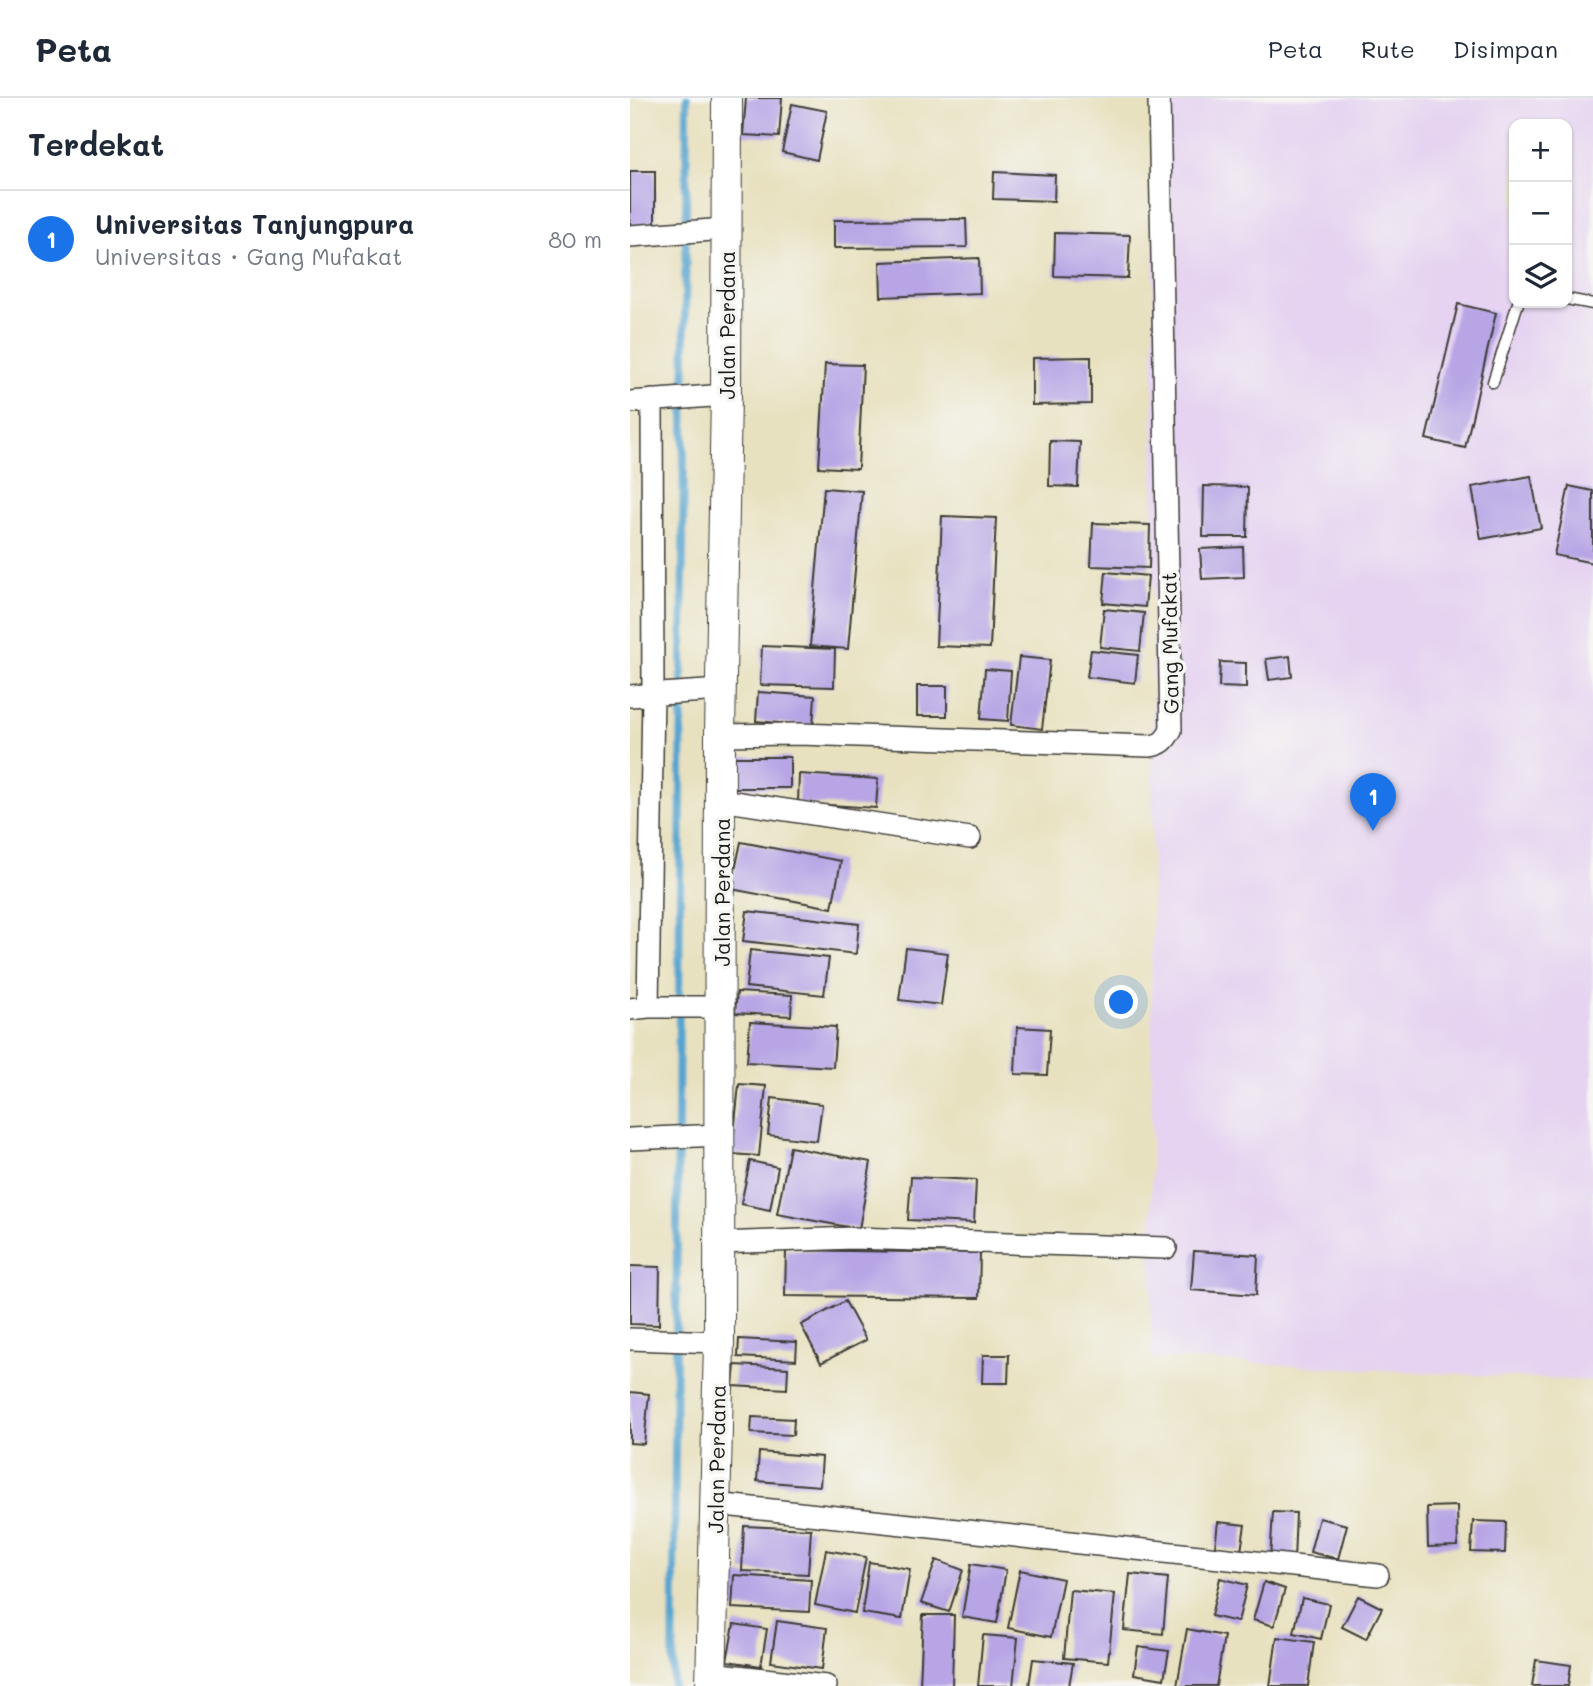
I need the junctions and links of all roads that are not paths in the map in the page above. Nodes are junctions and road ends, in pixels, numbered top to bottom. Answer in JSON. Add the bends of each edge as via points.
{"nodes":[{"id":1,"x":727,"y":98,"type":"edge"},
{"id":2,"x":1159,"y":98,"type":"edge"},
{"id":3,"x":717,"y":229,"type":"junction"},
{"id":4,"x":636,"y":236,"type":"edge"},
{"id":5,"x":1572,"y":300,"type":"edge"},
{"id":6,"x":1593,"y":304,"type":"edge"},
{"id":7,"x":1516,"y":308,"type":"edge"},
{"id":8,"x":1493,"y":382,"type":"dead end"},
{"id":9,"x":717,"y":396,"type":"junction"},
{"id":10,"x":657,"y":400,"type":"junction"},
{"id":11,"x":630,"y":402,"type":"edge"},
{"id":12,"x":717,"y":690,"type":"junction"},
{"id":13,"x":657,"y":694,"type":"junction"},
{"id":14,"x":630,"y":696,"type":"edge"},
{"id":15,"x":720,"y":734,"type":"junction"},
{"id":16,"x":721,"y":800,"type":"junction"},
{"id":17,"x":970,"y":838,"type":"dead end"},
{"id":18,"x":711,"y":1007,"type":"junction"},
{"id":19,"x":645,"y":1008,"type":"edge"},
{"id":20,"x":708,"y":1135,"type":"junction"},
{"id":21,"x":630,"y":1139,"type":"edge"},
{"id":22,"x":719,"y":1243,"type":"junction"},
{"id":23,"x":1167,"y":1248,"type":"dead end"},
{"id":24,"x":630,"y":1339,"type":"edge"},
{"id":25,"x":708,"y":1342,"type":"junction"},
{"id":26,"x":715,"y":1504,"type":"junction"},
{"id":27,"x":1378,"y":1575,"type":"dead end"},
{"id":28,"x":711,"y":1680,"type":"edge"},
{"id":29,"x":826,"y":1686,"type":"edge"}],
"edges":[{"from":1,"to":3,"type":"street","name":"Jalan Perdana"},
{"from":2,"to":15,"type":"street","name":"Gang Mufakat","via":[[1171,730],[1166,739],[1149,746]]},
{"from":3,"to":4,"type":"street"},
{"from":3,"to":9,"type":"street","name":"Jalan Perdana"},
{"from":5,"to":6,"type":"lane"},
{"from":7,"to":8,"type":"lane"},
{"from":9,"to":10,"type":"street"},
{"from":9,"to":12,"type":"street","name":"Jalan Perdana"},
{"from":10,"to":11,"type":"street"},
{"from":10,"to":13,"type":"street"},
{"from":12,"to":13,"type":"street"},
{"from":12,"to":15,"type":"street","name":"Jalan Perdana"},
{"from":13,"to":14,"type":"street"},
{"from":13,"to":19,"type":"street"},
{"from":15,"to":16,"type":"street","name":"Jalan Perdana"},
{"from":16,"to":17,"type":"street"},
{"from":16,"to":18,"type":"street","name":"Jalan Perdana"},
{"from":18,"to":19,"type":"street"},
{"from":18,"to":20,"type":"street","name":"Jalan Perdana"},
{"from":20,"to":21,"type":"street"},
{"from":20,"to":22,"type":"street","name":"Jalan Perdana"},
{"from":22,"to":23,"type":"street","via":[[853,1238]]},
{"from":22,"to":25,"type":"street","name":"Jalan Perdana"},
{"from":24,"to":25,"type":"street"},
{"from":25,"to":26,"type":"street","name":"Jalan Perdana"},
{"from":26,"to":27,"type":"street"},
{"from":26,"to":28,"type":"street","name":"Jalan Perdana"},
{"from":28,"to":29,"type":"street"}]}
